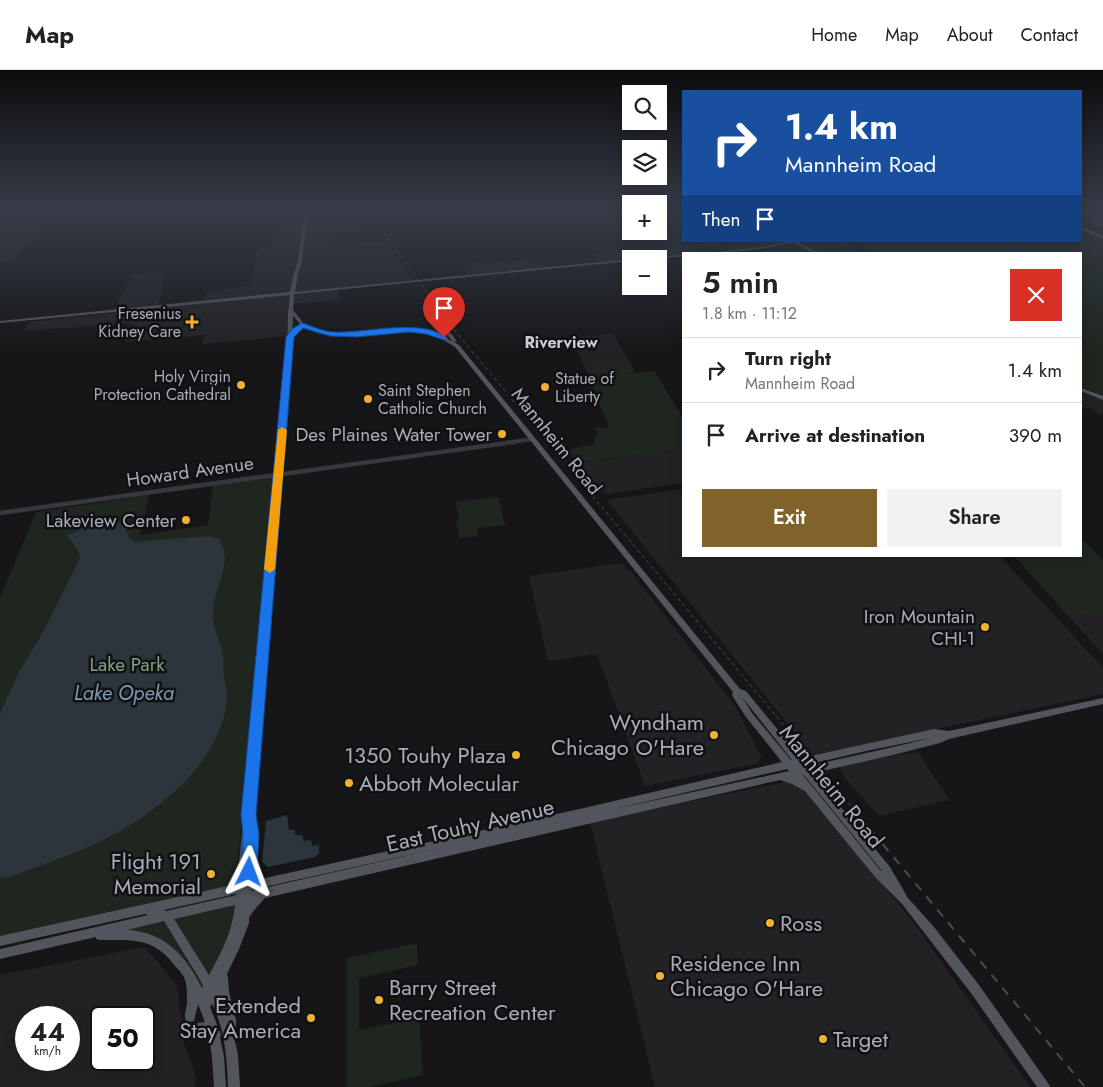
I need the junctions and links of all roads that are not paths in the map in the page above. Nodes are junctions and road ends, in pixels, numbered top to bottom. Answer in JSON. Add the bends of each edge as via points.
{"nodes":[{"id":1,"x":301,"y":257,"type":"edge"},
{"id":2,"x":622,"y":261,"type":"edge"},
{"id":3,"x":296,"y":293,"type":"junction"},
{"id":4,"x":291,"y":310,"type":"junction"},
{"id":5,"x":295,"y":319,"type":"junction"},
{"id":6,"x":0,"y":322,"type":"edge"},
{"id":7,"x":302,"y":326,"type":"junction"},
{"id":8,"x":443,"y":327,"type":"dead end"},
{"id":9,"x":290,"y":335,"type":"junction"},
{"id":10,"x":457,"y":346,"type":"junction"},
{"id":11,"x":1082,"y":389,"type":"edge"},
{"id":12,"x":1103,"y":398,"type":"edge"},
{"id":13,"x":533,"y":439,"type":"junction"},
{"id":14,"x":278,"y":474,"type":"junction"},
{"id":15,"x":0,"y":513,"type":"edge"},
{"id":16,"x":737,"y":690,"type":"junction"},
{"id":17,"x":1103,"y":701,"type":"edge"},
{"id":18,"x":948,"y":735,"type":"junction"},
{"id":19,"x":778,"y":751,"type":"junction"},
{"id":20,"x":789,"y":764,"type":"junction"},
{"id":21,"x":805,"y":764,"type":"junction"},
{"id":22,"x":815,"y":768,"type":"junction"},
{"id":23,"x":776,"y":772,"type":"junction"},
{"id":24,"x":795,"y":772,"type":"junction"},
{"id":25,"x":815,"y":789,"type":"junction"},
{"id":26,"x":244,"y":893,"type":"junction"},
{"id":27,"x":262,"y":894,"type":"junction"},
{"id":28,"x":138,"y":910,"type":"junction"},
{"id":29,"x":166,"y":916,"type":"junction"},
{"id":30,"x":246,"y":916,"type":"junction"},
{"id":31,"x":84,"y":936,"type":"junction"},
{"id":32,"x":0,"y":941,"type":"edge"},
{"id":33,"x":0,"y":954,"type":"edge"},
{"id":34,"x":225,"y":969,"type":"junction"},
{"id":35,"x":191,"y":979,"type":"junction"},
{"id":36,"x":207,"y":995,"type":"junction"},
{"id":37,"x":190,"y":1017,"type":"dead end"},
{"id":38,"x":191,"y":1029,"type":"dead end"},
{"id":39,"x":215,"y":1036,"type":"junction"},
{"id":40,"x":229,"y":1037,"type":"junction"},
{"id":41,"x":220,"y":1087,"type":"edge"},
{"id":42,"x":234,"y":1087,"type":"edge"},
{"id":43,"x":1044,"y":1087,"type":"edge"}],
"edges":[{"from":1,"to":3,"type":"main road"},
{"from":2,"to":3,"type":"main road"},
{"from":3,"to":4,"type":"main road"},
{"from":3,"to":5,"type":"main road"},
{"from":3,"to":6,"type":"main road"},
{"from":4,"to":5,"type":"main road"},
{"from":4,"to":9,"type":"main road"},
{"from":5,"to":7,"type":"main road","name":"Mannheim Road"},
{"from":7,"to":9,"type":"main road"},
{"from":7,"to":10,"type":"main road","name":"Mannheim Road","via":[[325,334],[342,335],[421,331]]},
{"from":8,"to":10,"type":"main road"},
{"from":9,"to":14,"type":"main road"},
{"from":10,"to":13,"type":"main road","name":"Mannheim Road"},
{"from":11,"to":12,"type":"main road"},
{"from":13,"to":14,"type":"street","name":"Howard Avenue"},
{"from":13,"to":16,"type":"main road","name":"Mannheim Road"},
{"from":14,"to":15,"type":"street","name":"Howard Avenue"},
{"from":14,"to":26,"type":"main road"},
{"from":16,"to":19,"type":"main road","name":"Mannheim Road","via":[[736,695],[749,715]]},
{"from":16,"to":21,"type":"main road","name":"Mannheim Road"},
{"from":17,"to":18,"type":"main road","name":"East Touhy Avenue"},
{"from":18,"to":21,"type":"main road","name":"East Touhy Avenue","via":[[934,734]]},
{"from":18,"to":22,"type":"main road","name":"East Touhy Avenue"},
{"from":19,"to":20,"type":"main road","name":"Mannheim Road"},
{"from":19,"to":23,"type":"main road"},
{"from":20,"to":21,"type":"main road","name":"East Touhy Avenue"},
{"from":20,"to":23,"type":"main road","name":"East Touhy Avenue"},
{"from":20,"to":24,"type":"main road","name":"Mannheim Road"},
{"from":21,"to":22,"type":"main road","name":"East Touhy Avenue"},
{"from":21,"to":24,"type":"main road","name":"East Touhy Avenue"},
{"from":21,"to":25,"type":"main road","name":"Mannheim Road"},
{"from":22,"to":25,"type":"main road"},
{"from":23,"to":24,"type":"main road","name":"East Touhy Avenue"},
{"from":23,"to":25,"type":"main road"},
{"from":23,"to":26,"type":"main road","name":"East Touhy Avenue"},
{"from":23,"to":27,"type":"main road","name":"East Touhy Avenue"},
{"from":24,"to":25,"type":"main road","name":"Mannheim Road"},
{"from":25,"to":43,"type":"main road","name":"Mannheim Road","via":[[878,874],[906,901],[975,989]]},
{"from":26,"to":27,"type":"main road","name":"East Touhy Avenue"},
{"from":26,"to":28,"type":"main road","name":"East Touhy Avenue"},
{"from":26,"to":29,"type":"main road","name":"East Touhy Avenue"},
{"from":26,"to":30,"type":"main road"},
{"from":26,"to":36,"type":"main road","via":[[231,944]]},
{"from":27,"to":30,"type":"main road","via":[[250,905]]},
{"from":28,"to":29,"type":"main road","via":[[151,910]]},
{"from":28,"to":32,"type":"main road","name":"East Touhy Avenue"},
{"from":29,"to":31,"type":"main road","name":"East Touhy Avenue"},
{"from":29,"to":36,"type":"main road"},
{"from":30,"to":34,"type":"main road"},
{"from":31,"to":33,"type":"main road","name":"East Touhy Avenue"},
{"from":31,"to":35,"type":"main road","via":[[135,936],[152,940],[174,954]]},
{"from":34,"to":36,"type":"main road"},
{"from":34,"to":40,"type":"main road","via":[[222,991],[232,1026]]},
{"from":35,"to":36,"type":"main road"},
{"from":35,"to":37,"type":"main road","via":[[193,1004]]},
{"from":36,"to":39,"type":"main road"},
{"from":36,"to":40,"type":"main road","via":[[220,1009]]},
{"from":38,"to":39,"type":"main road","via":[[205,1027]]},
{"from":39,"to":41,"type":"main road"},
{"from":40,"to":42,"type":"main road"}]}
